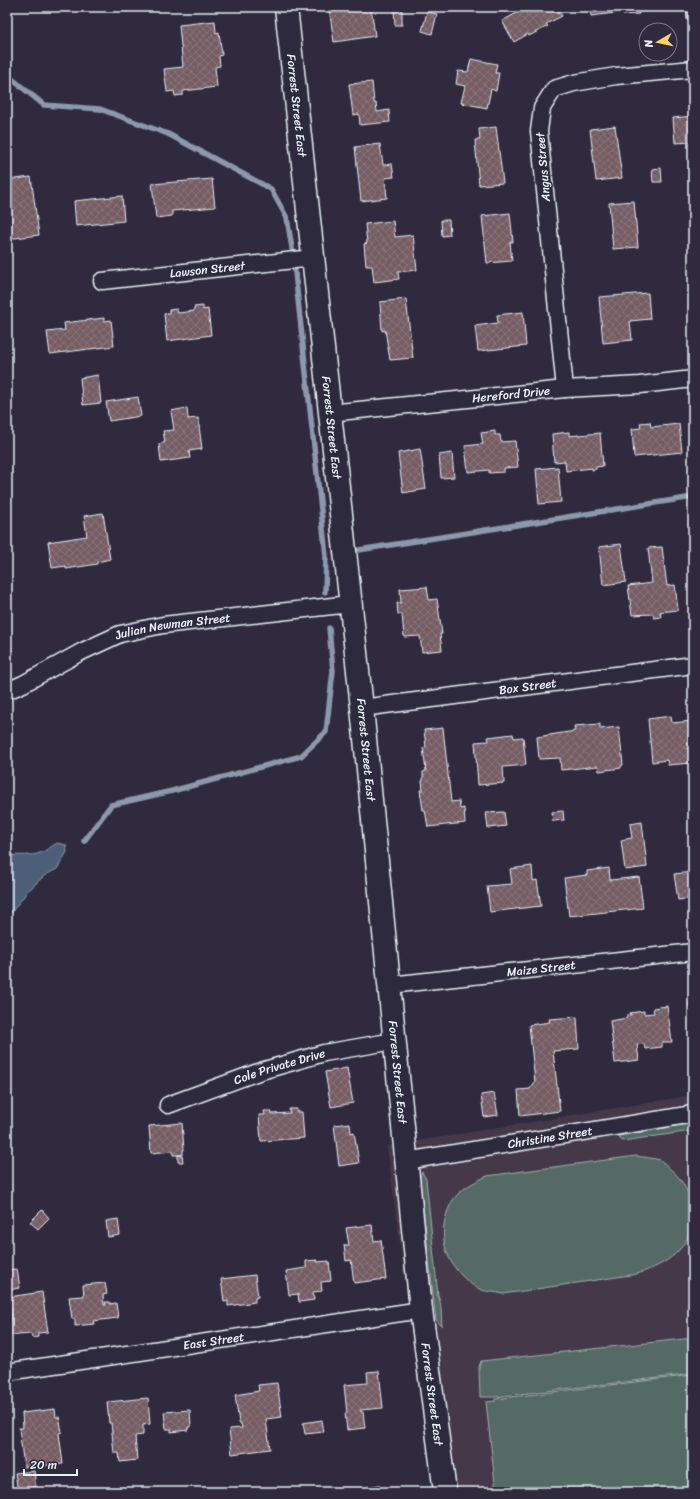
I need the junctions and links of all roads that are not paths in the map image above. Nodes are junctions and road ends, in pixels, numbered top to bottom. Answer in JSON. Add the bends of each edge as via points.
{"nodes":[{"id":1,"x":286,"y":7,"type":"edge"},
{"id":2,"x":693,"y":69,"type":"edge"},
{"id":3,"x":314,"y":258,"type":"junction"},
{"id":4,"x":102,"y":281,"type":"dead end"},
{"id":5,"x":693,"y":380,"type":"edge"},
{"id":6,"x":565,"y":389,"type":"junction"},
{"id":7,"x":330,"y":413,"type":"junction"},
{"id":8,"x":350,"y":604,"type":"junction"},
{"id":9,"x":693,"y":665,"type":"edge"},
{"id":10,"x":7,"y":691,"type":"edge"},
{"id":11,"x":362,"y":708,"type":"junction"},
{"id":12,"x":693,"y":952,"type":"edge"},
{"id":13,"x":390,"y":985,"type":"junction"},
{"id":14,"x":394,"y":1041,"type":"junction"},
{"id":15,"x":168,"y":1105,"type":"dead end"},
{"id":16,"x":693,"y":1114,"type":"edge"},
{"id":17,"x":406,"y":1161,"type":"junction"},
{"id":18,"x":421,"y":1310,"type":"junction"},
{"id":19,"x":7,"y":1372,"type":"edge"},
{"id":20,"x":445,"y":1492,"type":"edge"}],
"edges":[{"from":1,"to":3,"type":"main road","name":"Forrest Street East"},
{"from":2,"to":6,"type":"street","name":"Angus Street","via":[[574,82],[554,89],[542,108],[539,131]]},
{"from":3,"to":4,"type":"street","name":"Lawson Street"},
{"from":3,"to":7,"type":"main road","name":"Forrest Street East"},
{"from":5,"to":6,"type":"street","name":"Hereford Drive"},
{"from":6,"to":7,"type":"street","name":"Hereford Drive"},
{"from":7,"to":8,"type":"main road","name":"Forrest Street East"},
{"from":8,"to":10,"type":"street","name":"Julian Newman Street","via":[[163,625],[120,634]]},
{"from":8,"to":11,"type":"main road","name":"Forrest Street East"},
{"from":9,"to":11,"type":"street","name":"Box Street"},
{"from":11,"to":13,"type":"main road","name":"Forrest Street East"},
{"from":12,"to":13,"type":"street","name":"Maize Street"},
{"from":13,"to":14,"type":"main road","name":"Forrest Street East"},
{"from":14,"to":15,"type":"street","name":"Cole Private Drive","via":[[324,1053],[261,1071]]},
{"from":14,"to":17,"type":"main road","name":"Forrest Street East"},
{"from":16,"to":17,"type":"street","name":"Christine Street"},
{"from":17,"to":18,"type":"main road","name":"Forrest Street East"},
{"from":18,"to":19,"type":"street","name":"East Street"},
{"from":18,"to":20,"type":"main road","name":"Forrest Street East"}]}
